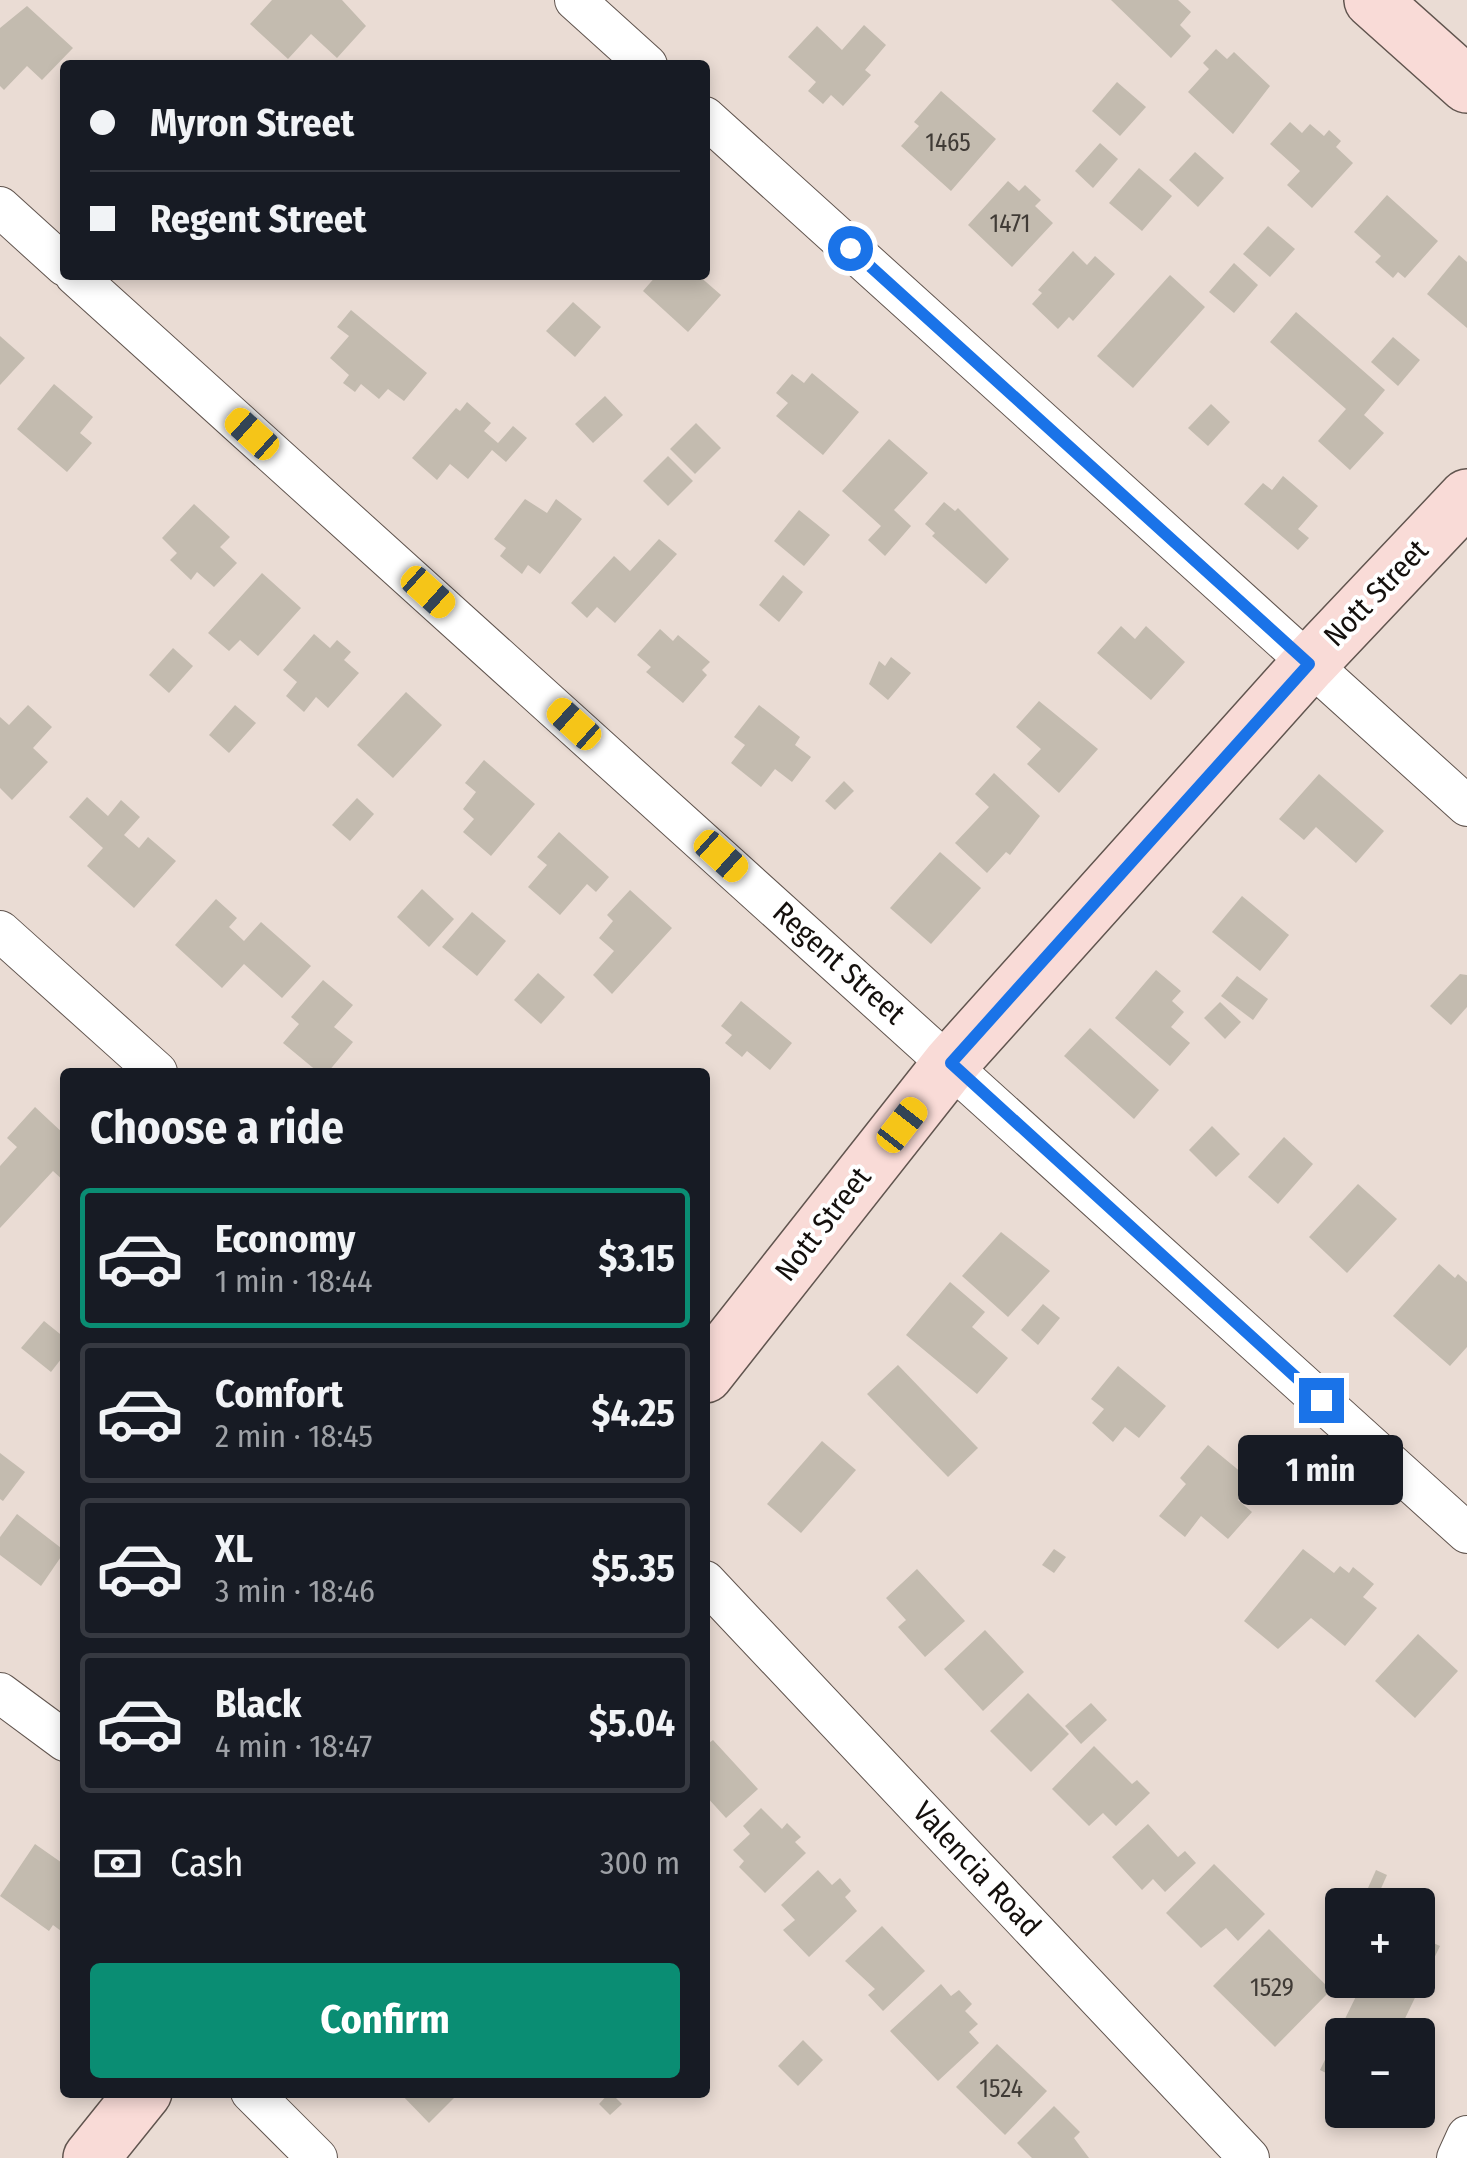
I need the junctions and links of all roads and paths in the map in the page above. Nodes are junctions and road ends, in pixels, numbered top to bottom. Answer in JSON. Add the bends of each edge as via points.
{"nodes":[{"id":1,"x":575,"y":0,"type":"edge"},
{"id":2,"x":1372,"y":0,"type":"edge"},
{"id":3,"x":641,"y":60,"type":"edge"},
{"id":4,"x":1467,"y":84,"type":"edge"},
{"id":5,"x":710,"y":123,"type":"edge"},
{"id":6,"x":0,"y":207,"type":"edge"},
{"id":7,"x":60,"y":261,"type":"edge"},
{"id":8,"x":82,"y":280,"type":"edge"},
{"id":9,"x":1467,"y":498,"type":"edge"},
{"id":10,"x":1309,"y":664,"type":"junction"},
{"id":11,"x":1467,"y":806,"type":"edge"},
{"id":12,"x":0,"y":931,"type":"edge"},
{"id":13,"x":951,"y":1063,"type":"junction"},
{"id":14,"x":153,"y":1068,"type":"edge"},
{"id":15,"x":710,"y":1369,"type":"edge"},
{"id":16,"x":1467,"y":1533,"type":"edge"},
{"id":17,"x":710,"y":1586,"type":"edge"},
{"id":18,"x":0,"y":1693,"type":"edge"},
{"id":19,"x":60,"y":1737,"type":"edge"},
{"id":20,"x":139,"y":2098,"type":"edge"},
{"id":21,"x":258,"y":2098,"type":"edge"},
{"id":22,"x":1467,"y":2136,"type":"edge"},
{"id":23,"x":91,"y":2158,"type":"edge"},
{"id":24,"x":317,"y":2158,"type":"edge"},
{"id":25,"x":1249,"y":2158,"type":"edge"},
{"id":26,"x":1457,"y":2158,"type":"edge"}],
"edges":[{"from":1,"to":3,"type":"street"},
{"from":2,"to":4,"type":"main road"},
{"from":5,"to":10,"type":"street"},
{"from":6,"to":7,"type":"street"},
{"from":8,"to":13,"type":"street","name":"Regent Street"},
{"from":9,"to":10,"type":"main road","name":"Nott Street"},
{"from":10,"to":11,"type":"street"},
{"from":10,"to":13,"type":"main road","name":"Nott Street"},
{"from":12,"to":14,"type":"street"},
{"from":13,"to":15,"type":"main road","name":"Nott Street"},
{"from":13,"to":16,"type":"street","name":"Regent Street"},
{"from":17,"to":25,"type":"street","name":"Valencia Road"},
{"from":18,"to":19,"type":"street"},
{"from":20,"to":23,"type":"main road"},
{"from":21,"to":24,"type":"street"},
{"from":22,"to":26,"type":"street"}]}
